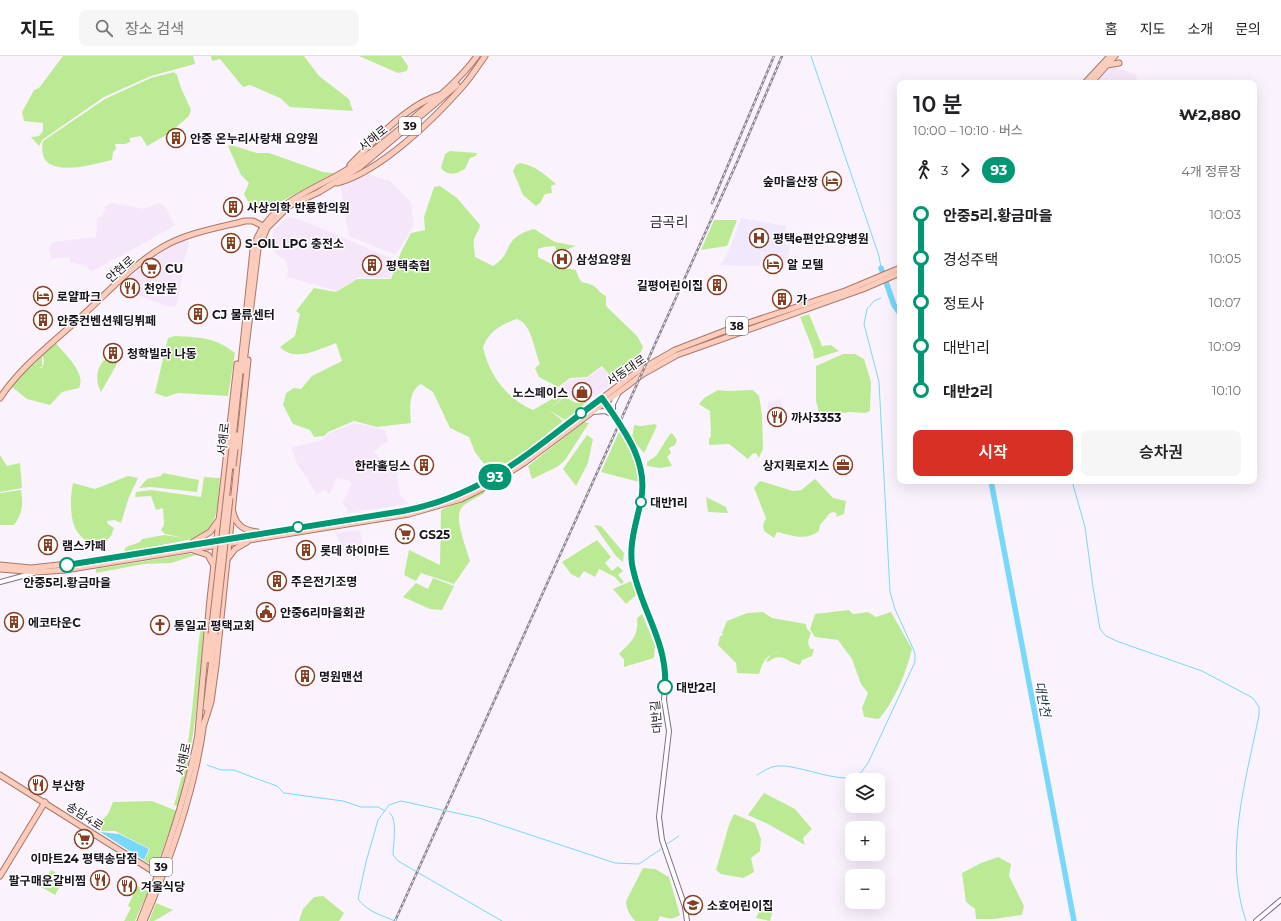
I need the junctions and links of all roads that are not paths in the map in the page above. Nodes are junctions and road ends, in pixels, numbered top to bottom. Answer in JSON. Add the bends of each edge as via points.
{"nodes":[{"id":1,"x":477,"y":56,"type":"edge"},
{"id":2,"x":480,"y":56,"type":"edge"},
{"id":3,"x":485,"y":56,"type":"edge"},
{"id":4,"x":1110,"y":56,"type":"edge"},
{"id":5,"x":1115,"y":56,"type":"edge"},
{"id":6,"x":1119,"y":63,"type":"dead end"},
{"id":7,"x":1107,"y":65,"type":"junction"},
{"id":8,"x":1088,"y":80,"type":"edge"},
{"id":9,"x":1094,"y":80,"type":"edge"},
{"id":10,"x":441,"y":94,"type":"junction"},
{"id":11,"x":343,"y":172,"type":"junction"},
{"id":12,"x":330,"y":185,"type":"junction"},
{"id":13,"x":265,"y":227,"type":"junction"},
{"id":14,"x":897,"y":270,"type":"edge"},
{"id":15,"x":897,"y":274,"type":"edge"},
{"id":16,"x":888,"y":276,"type":"junction"},
{"id":17,"x":882,"y":279,"type":"junction"},
{"id":18,"x":252,"y":310,"type":"junction"},
{"id":19,"x":244,"y":328,"type":"junction"},
{"id":20,"x":622,"y":389,"type":"junction"},
{"id":21,"x":0,"y":398,"type":"edge"},
{"id":22,"x":603,"y":400,"type":"junction"},
{"id":23,"x":589,"y":413,"type":"junction"},
{"id":24,"x":613,"y":414,"type":"junction"},
{"id":25,"x":234,"y":448,"type":"junction"},
{"id":26,"x":232,"y":509,"type":"junction"},
{"id":27,"x":220,"y":516,"type":"junction"},
{"id":28,"x":262,"y":533,"type":"junction"},
{"id":29,"x":252,"y":540,"type":"junction"},
{"id":30,"x":229,"y":541,"type":"junction"},
{"id":31,"x":217,"y":542,"type":"junction"},
{"id":32,"x":183,"y":548,"type":"junction"},
{"id":33,"x":226,"y":563,"type":"junction"},
{"id":34,"x":0,"y":564,"type":"edge"},
{"id":35,"x":214,"y":567,"type":"junction"},
{"id":36,"x":0,"y":569,"type":"edge"},
{"id":37,"x":36,"y":572,"type":"junction"},
{"id":38,"x":0,"y":582,"type":"edge"},
{"id":39,"x":213,"y":634,"type":"junction"},
{"id":40,"x":204,"y":724,"type":"junction"},
{"id":41,"x":198,"y":732,"type":"junction"},
{"id":42,"x":0,"y":777,"type":"edge"},
{"id":43,"x":43,"y":802,"type":"junction"},
{"id":44,"x":0,"y":870,"type":"edge"},
{"id":45,"x":0,"y":876,"type":"edge"},
{"id":46,"x":158,"y":876,"type":"junction"},
{"id":47,"x":1281,"y":900,"type":"edge"},
{"id":48,"x":140,"y":921,"type":"edge"},
{"id":49,"x":144,"y":921,"type":"edge"},
{"id":50,"x":687,"y":921,"type":"edge"},
{"id":51,"x":1256,"y":921,"type":"edge"}],
"edges":[{"from":1,"to":10,"type":"main road","name":"서해로","number":"39","via":[[456,82]]},
{"from":2,"to":12,"type":"main road","name":"서해로","number":"39","via":[[444,98],[360,166]]},
{"from":3,"to":12,"type":"main road","via":[[463,86],[417,133],[352,178]]},
{"from":4,"to":8,"type":"main road"},
{"from":5,"to":7,"type":"main road"},
{"from":6,"to":7,"type":"main road"},
{"from":7,"to":9,"type":"main road"},
{"from":10,"to":11,"type":"main road","name":"서해로","number":"39","via":[[382,145]]},
{"from":10,"to":11,"type":"main road","via":[[426,100],[393,126]]},
{"from":11,"to":13,"type":"main road","name":"서해로","number":"39","via":[[284,204],[275,211]]},
{"from":12,"to":13,"type":"main road","name":"서해로","number":"39","via":[[289,206]]},
{"from":13,"to":18,"type":"main road","name":"서해로","number":"39","via":[[258,249]]},
{"from":13,"to":19,"type":"main road","name":"서해로","number":"39","via":[[253,250]]},
{"from":13,"to":21,"type":"main road","name":"안현로","via":[[253,221],[245,221],[193,234],[161,248],[106,293],[28,365]]},
{"from":14,"to":16,"type":"main road","name":"서동대로","number":"38"},
{"from":15,"to":16,"type":"main road","name":"서동대로","number":"38"},
{"from":16,"to":17,"type":"main road","name":"서동대로","number":"38"},
{"from":17,"to":20,"type":"main road","name":"서동대로","number":"38","via":[[677,355]]},
{"from":17,"to":22,"type":"main road","name":"서동대로","number":"38","via":[[675,350],[635,373]]},
{"from":18,"to":25,"type":"main road","name":"서해로","number":"39"},
{"from":18,"to":26,"type":"main road"},
{"from":19,"to":25,"type":"main road","name":"서해로","number":"39"},
{"from":19,"to":27,"type":"main road","via":[[238,352]]},
{"from":20,"to":22,"type":"main road","name":"서동대로","number":"38"},
{"from":20,"to":24,"type":"street","via":[[614,402]]},
{"from":22,"to":23,"type":"main road","name":"서동대로","number":"38"},
{"from":22,"to":24,"type":"street","name":"대반길"},
{"from":22,"to":28,"type":"main road","name":"서동대로","number":"38","via":[[505,470],[458,496],[409,510]]},
{"from":23,"to":24,"type":"street","via":[[603,410]]},
{"from":23,"to":29,"type":"main road","name":"서동대로","number":"38","via":[[503,476],[461,499],[409,514]]},
{"from":24,"to":50,"type":"street","name":"대반길","via":[[632,444],[641,465],[643,485],[633,541],[632,564],[663,654],[666,672],[664,700],[669,731],[659,822],[662,840],[683,900]]},
{"from":25,"to":39,"type":"main road","name":"서해로","number":"39","bridge":true},
{"from":26,"to":28,"type":"main road","via":[[240,526]]},
{"from":26,"to":30,"type":"main road"},
{"from":27,"to":31,"type":"main road"},
{"from":27,"to":32,"type":"main road","via":[[213,530]]},
{"from":28,"to":30,"type":"main road","name":"서동대로","number":"38"},
{"from":29,"to":30,"type":"main road","name":"서동대로","number":"38"},
{"from":29,"to":33,"type":"main road","via":[[235,549]]},
{"from":30,"to":31,"type":"main road","name":"서동대로","number":"38"},
{"from":30,"to":33,"type":"main road"},
{"from":31,"to":32,"type":"main road","name":"서동대로","number":"38"},
{"from":31,"to":35,"type":"main road"},
{"from":32,"to":34,"type":"main road","name":"서동대로","number":"38","via":[[52,567],[32,568]]},
{"from":32,"to":35,"type":"main road","via":[[204,553]]},
{"from":32,"to":37,"type":"main road","name":"서동대로","number":"38","via":[[71,569]]},
{"from":33,"to":40,"type":"main road","via":[[216,666]]},
{"from":35,"to":41,"type":"main road"},
{"from":36,"to":37,"type":"main road","name":"서동대로","number":"38"},
{"from":37,"to":38,"type":"street"},
{"from":39,"to":40,"type":"main road","name":"서해로","number":"39"},
{"from":39,"to":41,"type":"main road","name":"서해로","number":"39"},
{"from":40,"to":49,"type":"main road","name":"서해로","number":"39","via":[[180,829]]},
{"from":41,"to":46,"type":"main road","name":"서해로","number":"39","via":[[183,802]]},
{"from":42,"to":43,"type":"main road","name":"송담4로"},
{"from":43,"to":44,"type":"main road"},
{"from":43,"to":45,"type":"main road"},
{"from":43,"to":46,"type":"main road","name":"송담4로"},
{"from":46,"to":48,"type":"main road","name":"서해로","number":"39"},
{"from":47,"to":51,"type":"street"}]}
